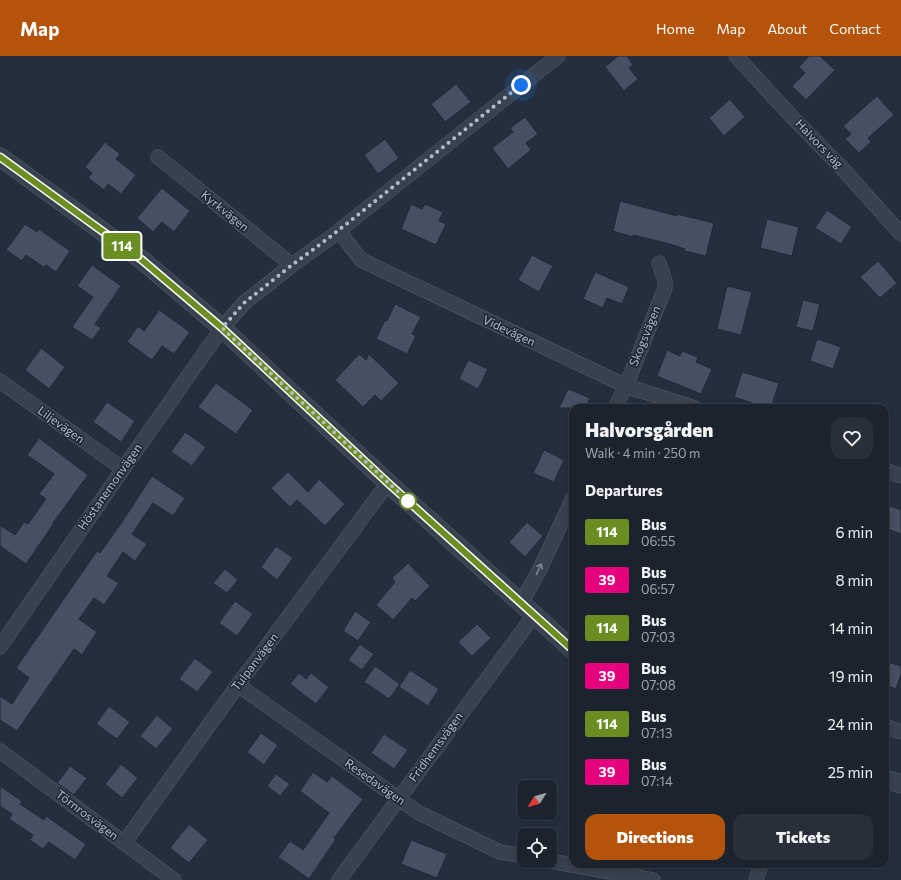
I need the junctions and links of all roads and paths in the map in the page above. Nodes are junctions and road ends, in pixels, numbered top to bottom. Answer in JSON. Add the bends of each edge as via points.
{"nodes":[{"id":1,"x":558,"y":56,"type":"edge"},
{"id":2,"x":736,"y":56,"type":"edge"},
{"id":3,"x":0,"y":157,"type":"edge"},
{"id":4,"x":158,"y":157,"type":"dead end"},
{"id":5,"x":339,"y":231,"type":"junction"},
{"id":6,"x":901,"y":234,"type":"edge"},
{"id":7,"x":659,"y":263,"type":"dead end"},
{"id":8,"x":292,"y":265,"type":"junction"},
{"id":9,"x":222,"y":328,"type":"junction"},
{"id":10,"x":0,"y":381,"type":"edge"},
{"id":11,"x":626,"y":386,"type":"junction"},
{"id":12,"x":617,"y":404,"type":"edge"},
{"id":13,"x":682,"y":404,"type":"edge"},
{"id":14,"x":122,"y":469,"type":"junction"},
{"id":15,"x":889,"y":472,"type":"edge"},
{"id":16,"x":901,"y":476,"type":"edge"},
{"id":17,"x":388,"y":483,"type":"junction"},
{"id":18,"x":569,"y":506,"type":"edge"},
{"id":19,"x":527,"y":609,"type":"junction"},
{"id":20,"x":569,"y":646,"type":"edge"},
{"id":21,"x":0,"y":647,"type":"edge"},
{"id":22,"x":238,"y":685,"type":"junction"},
{"id":23,"x":889,"y":728,"type":"edge"},
{"id":24,"x":901,"y":732,"type":"edge"},
{"id":25,"x":0,"y":751,"type":"edge"},
{"id":26,"x":889,"y":780,"type":"edge"},
{"id":27,"x":901,"y":784,"type":"edge"},
{"id":28,"x":398,"y":799,"type":"junction"},
{"id":29,"x":124,"y":843,"type":"junction"},
{"id":30,"x":517,"y":855,"type":"edge"},
{"id":31,"x":557,"y":862,"type":"edge"},
{"id":32,"x":569,"y":865,"type":"edge"},
{"id":33,"x":588,"y":868,"type":"edge"},
{"id":34,"x":760,"y":868,"type":"edge"},
{"id":35,"x":174,"y":880,"type":"edge"},
{"id":36,"x":339,"y":880,"type":"edge"},
{"id":37,"x":653,"y":880,"type":"edge"},
{"id":38,"x":756,"y":880,"type":"edge"}],
"edges":[{"from":1,"to":5,"type":"street","name":"Höstanemonvägen"},
{"from":2,"to":6,"type":"street","name":"Halvors väg"},
{"from":3,"to":9,"type":"street","via":[[142,260]]},
{"from":4,"to":8,"type":"street","name":"Kyrkvägen"},
{"from":5,"to":8,"type":"street","name":"Höstanemonvägen"},
{"from":5,"to":11,"type":"street","name":"Videvägen","via":[[361,260]]},
{"from":7,"to":11,"type":"street","name":"Skogsvägen","via":[[665,281],[664,288]]},
{"from":8,"to":9,"type":"street","name":"Höstanemonvägen","via":[[244,303]]},
{"from":9,"to":14,"type":"street","name":"Höstanemonvägen"},
{"from":9,"to":17,"type":"street"},
{"from":10,"to":14,"type":"street","name":"Liljevägen"},
{"from":11,"to":12,"type":"street","name":"Skogsvägen"},
{"from":11,"to":13,"type":"street","name":"Videvägen"},
{"from":14,"to":21,"type":"street","name":"Höstanemonvägen"},
{"from":15,"to":16,"type":"street"},
{"from":17,"to":19,"type":"street"},
{"from":17,"to":22,"type":"street","name":"Tulpanvägen"},
{"from":19,"to":18,"type":"street","one_way":true,"via":[[535,578]]},
{"from":19,"to":20,"type":"street"},
{"from":19,"to":28,"type":"street","name":"Fridhemsvägen"},
{"from":22,"to":28,"type":"street","name":"Resedavägen"},
{"from":22,"to":29,"type":"street","name":"Tulpanvägen"},
{"from":23,"to":24,"type":"street"},
{"from":25,"to":29,"type":"street","name":"Törnrosvägen"},
{"from":26,"to":27,"type":"street"},
{"from":28,"to":30,"type":"street","name":"Resedavägen","via":[[419,813],[500,852]]},
{"from":28,"to":36,"type":"street","name":"Fridhemsvägen"},
{"from":29,"to":35,"type":"street","name":"Törnrosvägen"},
{"from":31,"to":32,"type":"street"},
{"from":33,"to":37,"type":"street"},
{"from":34,"to":38,"type":"street"}]}
